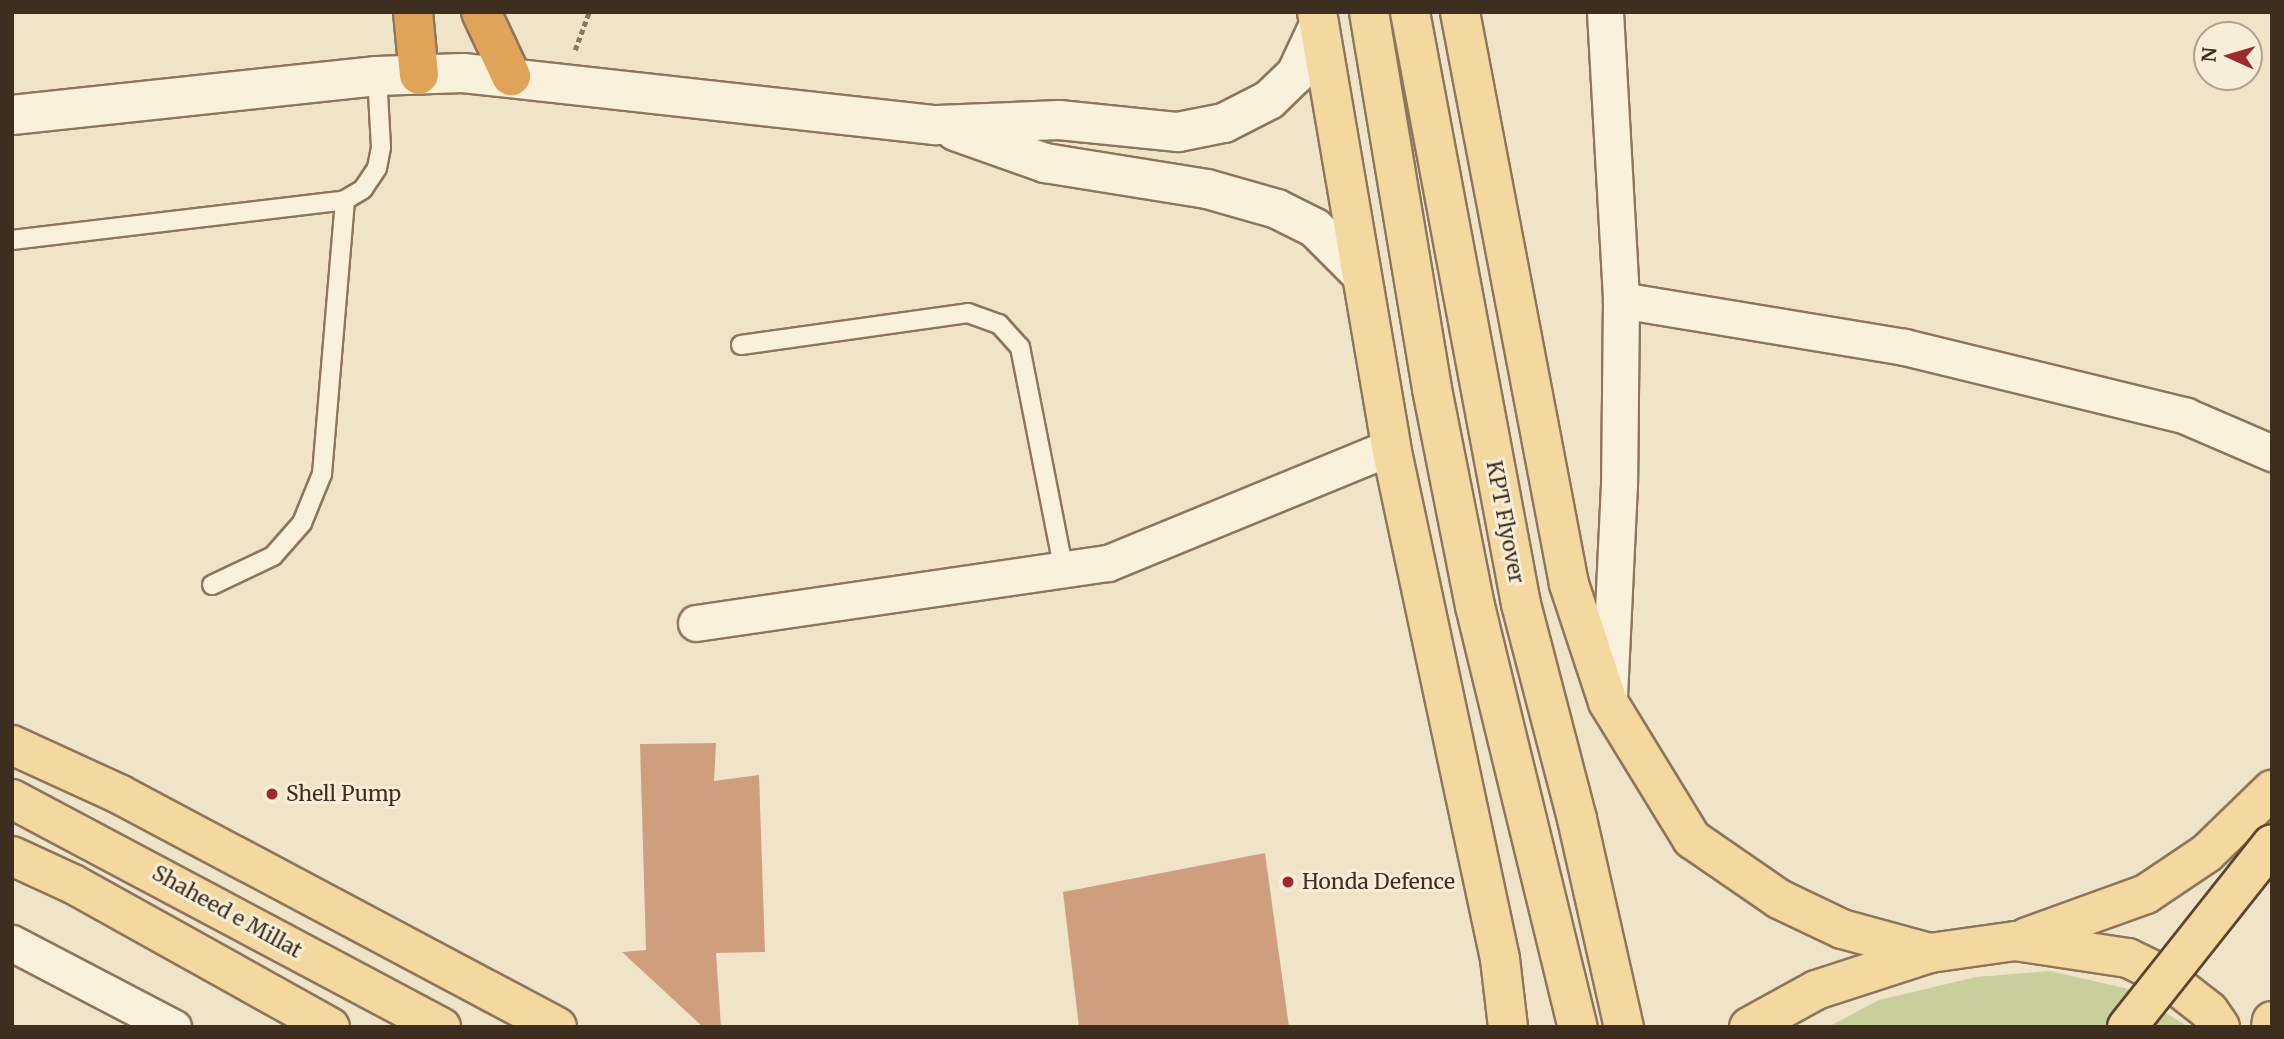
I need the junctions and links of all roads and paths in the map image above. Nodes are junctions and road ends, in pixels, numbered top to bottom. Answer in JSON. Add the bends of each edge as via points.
{"nodes":[{"id":1,"x":413,"y":12,"type":"edge"},
{"id":2,"x":481,"y":12,"type":"edge"},
{"id":3,"x":1369,"y":12,"type":"edge"},
{"id":4,"x":1410,"y":12,"type":"edge"},
{"id":5,"x":1460,"y":12,"type":"edge"},
{"id":6,"x":1605,"y":12,"type":"edge"},
{"id":7,"x":1318,"y":19,"type":"edge"},
{"id":8,"x":419,"y":75,"type":"junction"},
{"id":9,"x":377,"y":76,"type":"junction"},
{"id":10,"x":511,"y":76,"type":"junction"},
{"id":11,"x":12,"y":115,"type":"edge"},
{"id":12,"x":937,"y":125,"type":"junction"},
{"id":13,"x":345,"y":200,"type":"junction"},
{"id":14,"x":12,"y":240,"type":"edge"},
{"id":15,"x":1361,"y":274,"type":"junction"},
{"id":16,"x":1620,"y":300,"type":"junction"},
{"id":17,"x":741,"y":345,"type":"dead end"},
{"id":18,"x":1391,"y":447,"type":"junction"},
{"id":19,"x":2272,"y":453,"type":"edge"},
{"id":20,"x":1063,"y":566,"type":"junction"},
{"id":21,"x":212,"y":585,"type":"dead end"},
{"id":22,"x":696,"y":623,"type":"dead end"},
{"id":23,"x":1608,"y":702,"type":"junction"},
{"id":24,"x":12,"y":745,"type":"edge"},
{"id":25,"x":2272,"y":790,"type":"edge"},
{"id":26,"x":12,"y":799,"type":"edge"},
{"id":27,"x":2272,"y":844,"type":"edge"},
{"id":28,"x":12,"y":856,"type":"edge"},
{"id":29,"x":2015,"y":941,"type":"junction"},
{"id":30,"x":14,"y":948,"type":"edge"},
{"id":31,"x":1930,"y":953,"type":"junction"},
{"id":32,"x":2272,"y":1021,"type":"edge"},
{"id":33,"x":173,"y":1027,"type":"edge"},
{"id":34,"x":330,"y":1027,"type":"edge"},
{"id":35,"x":441,"y":1027,"type":"edge"},
{"id":36,"x":557,"y":1027,"type":"edge"},
{"id":37,"x":1508,"y":1027,"type":"edge"},
{"id":38,"x":1578,"y":1027,"type":"edge"},
{"id":39,"x":1623,"y":1027,"type":"edge"},
{"id":40,"x":1749,"y":1027,"type":"edge"},
{"id":41,"x":2127,"y":1027,"type":"edge"},
{"id":42,"x":2220,"y":1027,"type":"edge"},
{"id":43,"x":2271,"y":1027,"type":"edge"}],
"edges":[{"from":1,"to":8,"type":"highway"},
{"from":2,"to":10,"type":"highway"},
{"from":3,"to":38,"type":"main road","via":[[1472,593]]},
{"from":4,"to":39,"type":"main road","name":"KPT Flyover","via":[[1521,604],[1577,819]]},
{"from":5,"to":23,"type":"main road","via":[[1569,584]]},
{"from":6,"to":16,"type":"street"},
{"from":7,"to":12,"type":"street","via":[[1296,74],[1269,100],[1224,123],[1178,132],[1059,120]]},
{"from":7,"to":15,"type":"main road"},
{"from":8,"to":9,"type":"street"},
{"from":8,"to":10,"type":"street"},
{"from":9,"to":11,"type":"street"},
{"from":9,"to":13,"type":"lane","via":[[382,147],[377,168],[363,189]]},
{"from":10,"to":12,"type":"street"},
{"from":12,"to":15,"type":"street","via":[[1045,163],[1207,190],[1277,209],[1315,228]]},
{"from":13,"to":14,"type":"lane"},
{"from":13,"to":21,"type":"lane","via":[[322,474],[302,523],[273,556]]},
{"from":15,"to":18,"type":"main road"},
{"from":16,"to":19,"type":"street","via":[[1904,347],[2186,416]]},
{"from":16,"to":23,"type":"street","via":[[1619,485]]},
{"from":17,"to":20,"type":"lane","via":[[968,313],[999,324],[1020,346]]},
{"from":18,"to":20,"type":"street","via":[[1108,563]]},
{"from":18,"to":37,"type":"main road","via":[[1500,959]]},
{"from":20,"to":22,"type":"street"},
{"from":23,"to":31,"type":"main road","via":[[1692,839],[1791,905],[1842,929]]},
{"from":24,"to":36,"type":"main road","via":[[119,794]]},
{"from":25,"to":29,"type":"main road","via":[[2207,853],[2146,894]]},
{"from":26,"to":35,"type":"main road","name":"Shaheed e Millat"},
{"from":27,"to":41,"type":"main road","bridge":true},
{"from":28,"to":34,"type":"main road","via":[[73,884]]},
{"from":29,"to":31,"type":"main road"},
{"from":29,"to":42,"type":"main road","via":[[2128,958],[2163,975],[2209,1011]]},
{"from":30,"to":33,"type":"street"},
{"from":31,"to":40,"type":"main road","via":[[1816,990]]},
{"from":32,"to":43,"type":"main road"}]}
